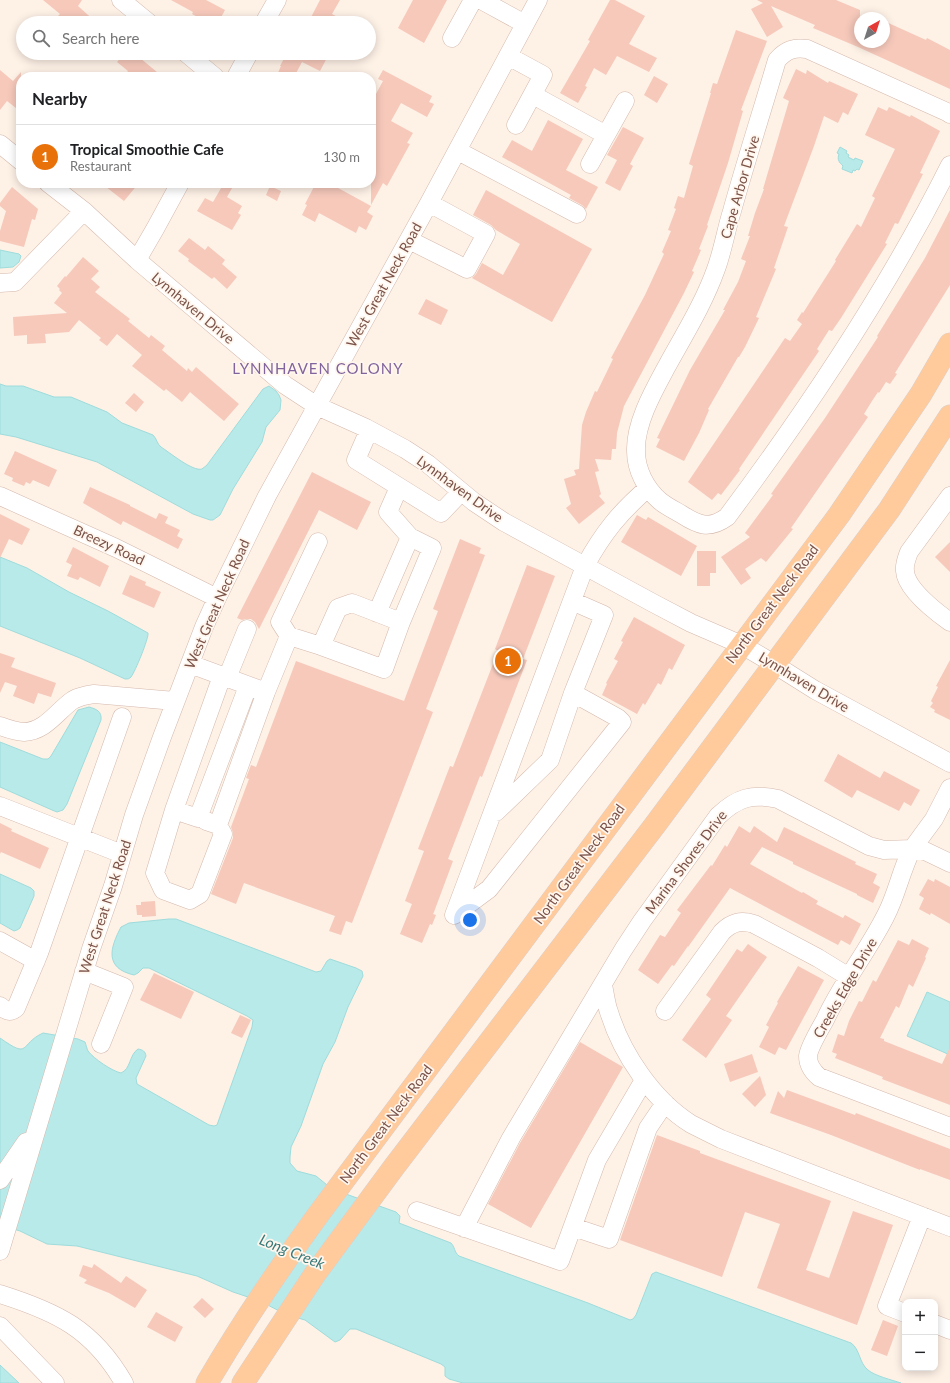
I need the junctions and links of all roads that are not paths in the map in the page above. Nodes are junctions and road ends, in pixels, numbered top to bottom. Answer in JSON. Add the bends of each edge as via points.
{"nodes":[{"id":1,"x":122,"y":0,"type":"edge"},
{"id":2,"x":277,"y":0,"type":"edge"},
{"id":3,"x":473,"y":0,"type":"edge"},
{"id":4,"x":481,"y":0,"type":"edge"},
{"id":5,"x":538,"y":0,"type":"edge"},
{"id":6,"x":141,"y":16,"type":"edge"},
{"id":7,"x":268,"y":16,"type":"edge"},
{"id":8,"x":525,"y":24,"type":"junction"},
{"id":9,"x":452,"y":38,"type":"dead end"},
{"id":10,"x":508,"y":56,"type":"junction"},
{"id":11,"x":194,"y":60,"type":"edge"},
{"id":12,"x":244,"y":60,"type":"edge"},
{"id":13,"x":209,"y":72,"type":"edge"},
{"id":14,"x":238,"y":72,"type":"edge"},
{"id":15,"x":533,"y":95,"type":"junction"},
{"id":16,"x":625,"y":101,"type":"dead end"},
{"id":17,"x":950,"y":114,"type":"edge"},
{"id":18,"x":516,"y":125,"type":"dead end"},
{"id":19,"x":606,"y":136,"type":"junction"},
{"id":20,"x":0,"y":144,"type":"edge"},
{"id":21,"x":458,"y":151,"type":"junction"},
{"id":22,"x":16,"y":157,"type":"edge"},
{"id":23,"x":590,"y":164,"type":"dead end"},
{"id":24,"x":950,"y":165,"type":"edge"},
{"id":25,"x":54,"y":188,"type":"edge"},
{"id":26,"x":177,"y":188,"type":"edge"},
{"id":27,"x":429,"y":204,"type":"junction"},
{"id":28,"x":84,"y":212,"type":"junction"},
{"id":29,"x":577,"y":214,"type":"dead end"},
{"id":30,"x":409,"y":240,"type":"junction"},
{"id":31,"x":137,"y":260,"type":"junction"},
{"id":32,"x":0,"y":283,"type":"edge"},
{"id":33,"x":950,"y":344,"type":"edge"},
{"id":34,"x":317,"y":406,"type":"junction"},
{"id":35,"x":950,"y":416,"type":"edge"},
{"id":36,"x":369,"y":430,"type":"junction"},
{"id":37,"x":399,"y":487,"type":"junction"},
{"id":38,"x":648,"y":488,"type":"junction"},
{"id":39,"x":461,"y":492,"type":"junction"},
{"id":40,"x":0,"y":496,"type":"edge"},
{"id":41,"x":950,"y":496,"type":"edge"},
{"id":42,"x":410,"y":537,"type":"junction"},
{"id":43,"x":318,"y":542,"type":"dead end"},
{"id":44,"x":585,"y":566,"type":"junction"},
{"id":45,"x":217,"y":598,"type":"junction"},
{"id":46,"x":572,"y":601,"type":"junction"},
{"id":47,"x":377,"y":613,"type":"junction"},
{"id":48,"x":402,"y":622,"type":"junction"},
{"id":49,"x":950,"y":622,"type":"edge"},
{"id":50,"x":247,"y":628,"type":"dead end"},
{"id":51,"x":289,"y":636,"type":"junction"},
{"id":52,"x":742,"y":645,"type":"junction"},
{"id":53,"x":320,"y":646,"type":"junction"},
{"id":54,"x":190,"y":664,"type":"junction"},
{"id":55,"x":775,"y":665,"type":"junction"},
{"id":56,"x":224,"y":677,"type":"junction"},
{"id":57,"x":248,"y":686,"type":"junction"},
{"id":58,"x":266,"y":692,"type":"junction"},
{"id":59,"x":573,"y":693,"type":"junction"},
{"id":60,"x":175,"y":701,"type":"junction"},
{"id":61,"x":122,"y":718,"type":"dead end"},
{"id":62,"x":0,"y":726,"type":"edge"},
{"id":63,"x":950,"y":763,"type":"edge"},
{"id":64,"x":950,"y":788,"type":"edge"},
{"id":65,"x":0,"y":806,"type":"edge"},
{"id":66,"x":174,"y":810,"type":"junction"},
{"id":67,"x":492,"y":816,"type":"junction"},
{"id":68,"x":198,"y":818,"type":"junction"},
{"id":69,"x":218,"y":825,"type":"junction"},
{"id":70,"x":79,"y":837,"type":"junction"},
{"id":71,"x":912,"y":850,"type":"junction"},
{"id":72,"x":122,"y":854,"type":"junction"},
{"id":73,"x":950,"y":863,"type":"edge"},
{"id":74,"x":0,"y":941,"type":"edge"},
{"id":75,"x":36,"y":961,"type":"junction"},
{"id":76,"x":84,"y":971,"type":"junction"},
{"id":77,"x":849,"y":977,"type":"junction"},
{"id":78,"x":603,"y":985,"type":"junction"},
{"id":79,"x":0,"y":1006,"type":"edge"},
{"id":80,"x":664,"y":1011,"type":"dead end"},
{"id":81,"x":101,"y":1044,"type":"dead end"},
{"id":82,"x":644,"y":1080,"type":"junction"},
{"id":83,"x":665,"y":1104,"type":"junction"},
{"id":84,"x":38,"y":1121,"type":"junction"},
{"id":85,"x":950,"y":1127,"type":"edge"},
{"id":86,"x":0,"y":1180,"type":"edge"},
{"id":87,"x":417,"y":1211,"type":"dead end"},
{"id":88,"x":922,"y":1216,"type":"junction"},
{"id":89,"x":573,"y":1227,"type":"junction"},
{"id":90,"x":950,"y":1227,"type":"edge"},
{"id":91,"x":464,"y":1228,"type":"junction"},
{"id":92,"x":0,"y":1251,"type":"edge"},
{"id":93,"x":0,"y":1294,"type":"edge"},
{"id":94,"x":902,"y":1312,"type":"edge"},
{"id":95,"x":938,"y":1325,"type":"edge"},
{"id":96,"x":0,"y":1326,"type":"edge"},
{"id":97,"x":950,"y":1330,"type":"edge"},
{"id":98,"x":55,"y":1383,"type":"edge"},
{"id":99,"x":124,"y":1383,"type":"edge"},
{"id":100,"x":207,"y":1383,"type":"edge"},
{"id":101,"x":243,"y":1383,"type":"edge"}],
"edges":[{"from":1,"to":6,"type":"street"},
{"from":2,"to":7,"type":"street"},
{"from":3,"to":9,"type":"street"},
{"from":4,"to":8,"type":"street"},
{"from":5,"to":8,"type":"street","name":"West Great Neck Road"},
{"from":8,"to":10,"type":"street","name":"West Great Neck Road"},
{"from":10,"to":15,"type":"street","via":[[543,75]]},
{"from":10,"to":21,"type":"street","name":"West Great Neck Road"},
{"from":11,"to":13,"type":"street"},
{"from":12,"to":14,"type":"street"},
{"from":15,"to":18,"type":"street"},
{"from":15,"to":19,"type":"street"},
{"from":16,"to":19,"type":"street"},
{"from":17,"to":38,"type":"street","name":"Cape Arbor Drive","via":[[807,48],[800,47],[783,53],[778,60],[716,270],[703,301],[656,387],[637,436],[638,465]]},
{"from":19,"to":23,"type":"street"},
{"from":20,"to":22,"type":"street"},
{"from":21,"to":27,"type":"street","name":"West Great Neck Road"},
{"from":21,"to":29,"type":"street"},
{"from":24,"to":38,"type":"street","name":"Cape Arbor Drive","via":[[872,306],[728,518],[712,525],[693,522],[661,502]]},
{"from":25,"to":28,"type":"street","name":"Lynnhaven Drive"},
{"from":26,"to":31,"type":"street"},
{"from":27,"to":30,"type":"street","name":"West Great Neck Road"},
{"from":27,"to":30,"type":"street","via":[[486,234],[466,269]]},
{"from":28,"to":31,"type":"street","name":"Lynnhaven Drive"},
{"from":28,"to":32,"type":"street","via":[[15,282]]},
{"from":30,"to":34,"type":"street","name":"West Great Neck Road"},
{"from":31,"to":34,"type":"street","name":"Lynnhaven Drive","via":[[285,385]]},
{"from":33,"to":52,"type":"main road","name":"North Great Neck Road","via":[[921,394],[859,485]]},
{"from":34,"to":36,"type":"street","name":"Lynnhaven Drive"},
{"from":34,"to":45,"type":"street","name":"West Great Neck Road","via":[[254,522]]},
{"from":35,"to":55,"type":"main road","via":[[889,510]]},
{"from":36,"to":37,"type":"street","via":[[356,460]]},
{"from":36,"to":39,"type":"street","name":"Lynnhaven Drive","via":[[428,464]]},
{"from":37,"to":39,"type":"street","via":[[441,513]]},
{"from":37,"to":42,"type":"street","via":[[388,512]]},
{"from":38,"to":44,"type":"street","via":[[612,522]]},
{"from":39,"to":44,"type":"street","name":"Lynnhaven Drive","via":[[504,522]]},
{"from":40,"to":45,"type":"street","name":"Breezy Road","via":[[116,548]]},
{"from":41,"to":49,"type":"street","via":[[909,552],[905,571],[911,587]]},
{"from":42,"to":47,"type":"street"},
{"from":42,"to":48,"type":"street","via":[[432,548]]},
{"from":43,"to":51,"type":"street","via":[[280,622]]},
{"from":44,"to":46,"type":"street"},
{"from":44,"to":52,"type":"street","name":"Lynnhaven Drive","via":[[691,623]]},
{"from":45,"to":54,"type":"street","name":"West Great Neck Road"},
{"from":46,"to":59,"type":"street","via":[[604,616]]},
{"from":46,"to":67,"type":"street"},
{"from":47,"to":48,"type":"street"},
{"from":47,"to":53,"type":"street","via":[[352,603],[338,608]]},
{"from":48,"to":53,"type":"street","via":[[384,670]]},
{"from":50,"to":56,"type":"street"},
{"from":51,"to":53,"type":"street"},
{"from":51,"to":58,"type":"street"},
{"from":52,"to":55,"type":"street","name":"Lynnhaven Drive"},
{"from":52,"to":100,"type":"main road","name":"North Great Neck Road","via":[[281,1266],[237,1331]]},
{"from":54,"to":56,"type":"street"},
{"from":54,"to":60,"type":"street","name":"West Great Neck Road"},
{"from":55,"to":63,"type":"street","name":"Lynnhaven Drive","via":[[814,690]]},
{"from":55,"to":101,"type":"main road","via":[[394,1167],[315,1274]]},
{"from":56,"to":57,"type":"street"},
{"from":56,"to":66,"type":"street"},
{"from":57,"to":58,"type":"street"},
{"from":57,"to":68,"type":"street"},
{"from":58,"to":69,"type":"street"},
{"from":59,"to":67,"type":"street","via":[[550,760]]},
{"from":59,"to":67,"type":"street","via":[[622,722],[489,889],[454,915]]},
{"from":60,"to":62,"type":"street","via":[[94,694],[73,700],[45,725],[35,730],[13,731]]},
{"from":60,"to":72,"type":"street","name":"West Great Neck Road"},
{"from":61,"to":70,"type":"street"},
{"from":64,"to":71,"type":"street","via":[[934,819]]},
{"from":65,"to":70,"type":"street"},
{"from":66,"to":68,"type":"street"},
{"from":66,"to":69,"type":"street","via":[[155,873],[163,890],[190,900],[200,894],[218,847],[222,834]]},
{"from":68,"to":69,"type":"street"},
{"from":70,"to":72,"type":"street"},
{"from":70,"to":75,"type":"street"},
{"from":71,"to":73,"type":"street","via":[[925,851]]},
{"from":71,"to":77,"type":"street","name":"Creeks Edge Drive","via":[[887,913]]},
{"from":71,"to":78,"type":"street","name":"Marina Shores Drive","via":[[884,850],[869,846],[778,799],[753,796],[738,800],[718,816],[642,921]]},
{"from":72,"to":76,"type":"street","name":"West Great Neck Road"},
{"from":74,"to":75,"type":"street"},
{"from":75,"to":79,"type":"street","via":[[16,1008],[8,1012]]},
{"from":76,"to":81,"type":"street","via":[[124,987]]},
{"from":76,"to":84,"type":"street","name":"West Great Neck Road"},
{"from":77,"to":80,"type":"street","via":[[754,924],[736,922],[722,932]]},
{"from":77,"to":85,"type":"street","name":"Creeks Edge Drive","via":[[808,1056],[813,1071],[819,1077]]},
{"from":78,"to":82,"type":"street","via":[[618,1036]]},
{"from":78,"to":91,"type":"street","name":"Marina Shores Drive","via":[[511,1138]]},
{"from":82,"to":83,"type":"street"},
{"from":82,"to":89,"type":"street","via":[[597,1160]]},
{"from":83,"to":88,"type":"street","via":[[691,1123],[721,1139]]},
{"from":83,"to":89,"type":"street","via":[[648,1128],[608,1239]]},
{"from":84,"to":86,"type":"street"},
{"from":84,"to":92,"type":"street","name":"West Great Neck Road"},
{"from":87,"to":91,"type":"street"},
{"from":88,"to":90,"type":"street"},
{"from":88,"to":94,"type":"street","via":[[887,1306]]},
{"from":89,"to":91,"type":"street","via":[[560,1261]]},
{"from":93,"to":99,"type":"street","via":[[26,1302],[70,1323],[99,1348]]},
{"from":95,"to":97,"type":"street"},
{"from":96,"to":98,"type":"street"}]}
